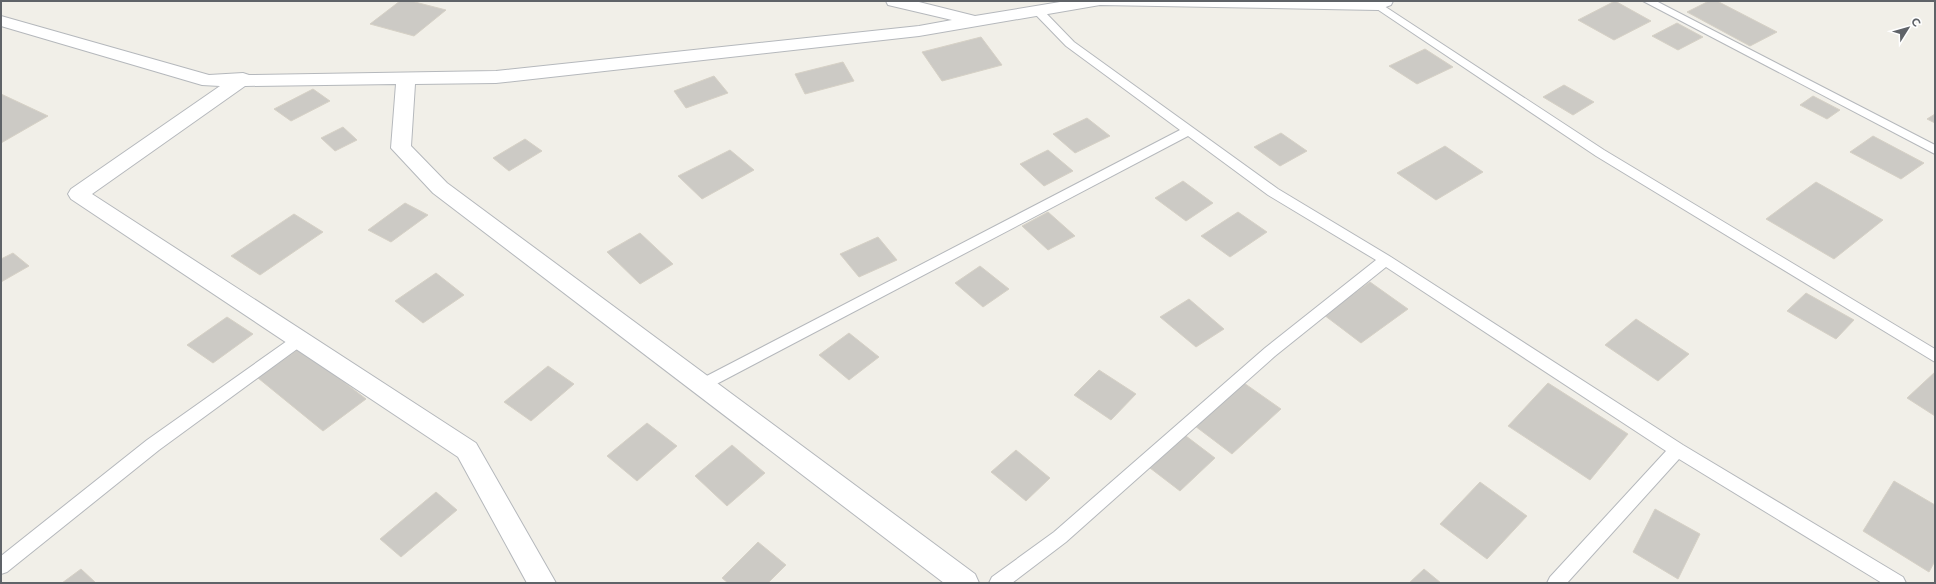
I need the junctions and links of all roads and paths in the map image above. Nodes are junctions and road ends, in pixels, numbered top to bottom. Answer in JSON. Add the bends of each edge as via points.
{"nodes":[{"id":1,"x":894,"y":1,"type":"edge"},
{"id":2,"x":1096,"y":1,"type":"edge"},
{"id":3,"x":1105,"y":1,"type":"edge"},
{"id":4,"x":1648,"y":1,"type":"edge"},
{"id":5,"x":1381,"y":3,"type":"edge"},
{"id":6,"x":1038,"y":11,"type":"junction"},
{"id":7,"x":1,"y":21,"type":"edge"},
{"id":8,"x":977,"y":22,"type":"junction"},
{"id":9,"x":406,"y":78,"type":"junction"},
{"id":10,"x":243,"y":79,"type":"junction"},
{"id":11,"x":1189,"y":130,"type":"junction"},
{"id":12,"x":1935,"y":150,"type":"edge"},
{"id":13,"x":1386,"y":260,"type":"junction"},
{"id":14,"x":299,"y":340,"type":"junction"},
{"id":15,"x":1935,"y":356,"type":"edge"},
{"id":16,"x":702,"y":385,"type":"junction"},
{"id":17,"x":1677,"y":450,"type":"junction"},
{"id":18,"x":1,"y":566,"type":"edge"},
{"id":19,"x":542,"y":583,"type":"edge"},
{"id":20,"x":965,"y":583,"type":"edge"},
{"id":21,"x":998,"y":583,"type":"edge"},
{"id":22,"x":1556,"y":583,"type":"edge"},
{"id":23,"x":1897,"y":583,"type":"edge"}],
"edges":[{"from":1,"to":8,"type":"street"},
{"from":2,"to":6,"type":"street"},
{"from":3,"to":5,"type":"street"},
{"from":4,"to":12,"type":"lane"},
{"from":5,"to":15,"type":"lane","via":[[1600,153]]},
{"from":6,"to":8,"type":"street"},
{"from":6,"to":11,"type":"lane","via":[[1070,44]]},
{"from":7,"to":10,"type":"street","via":[[208,81]]},
{"from":8,"to":9,"type":"street","via":[[919,31],[496,77]]},
{"from":9,"to":10,"type":"street"},
{"from":9,"to":16,"type":"street","via":[[401,148],[440,188]]},
{"from":10,"to":14,"type":"street","via":[[166,130],[78,194]]},
{"from":11,"to":13,"type":"lane","via":[[1274,192]]},
{"from":11,"to":16,"type":"lane"},
{"from":13,"to":17,"type":"lane"},
{"from":13,"to":21,"type":"lane","via":[[1270,352],[1060,537]]},
{"from":14,"to":18,"type":"lane","via":[[153,445]]},
{"from":14,"to":19,"type":"street","via":[[467,450]]},
{"from":16,"to":20,"type":"street"},
{"from":17,"to":22,"type":"lane"},
{"from":17,"to":23,"type":"lane"}]}
